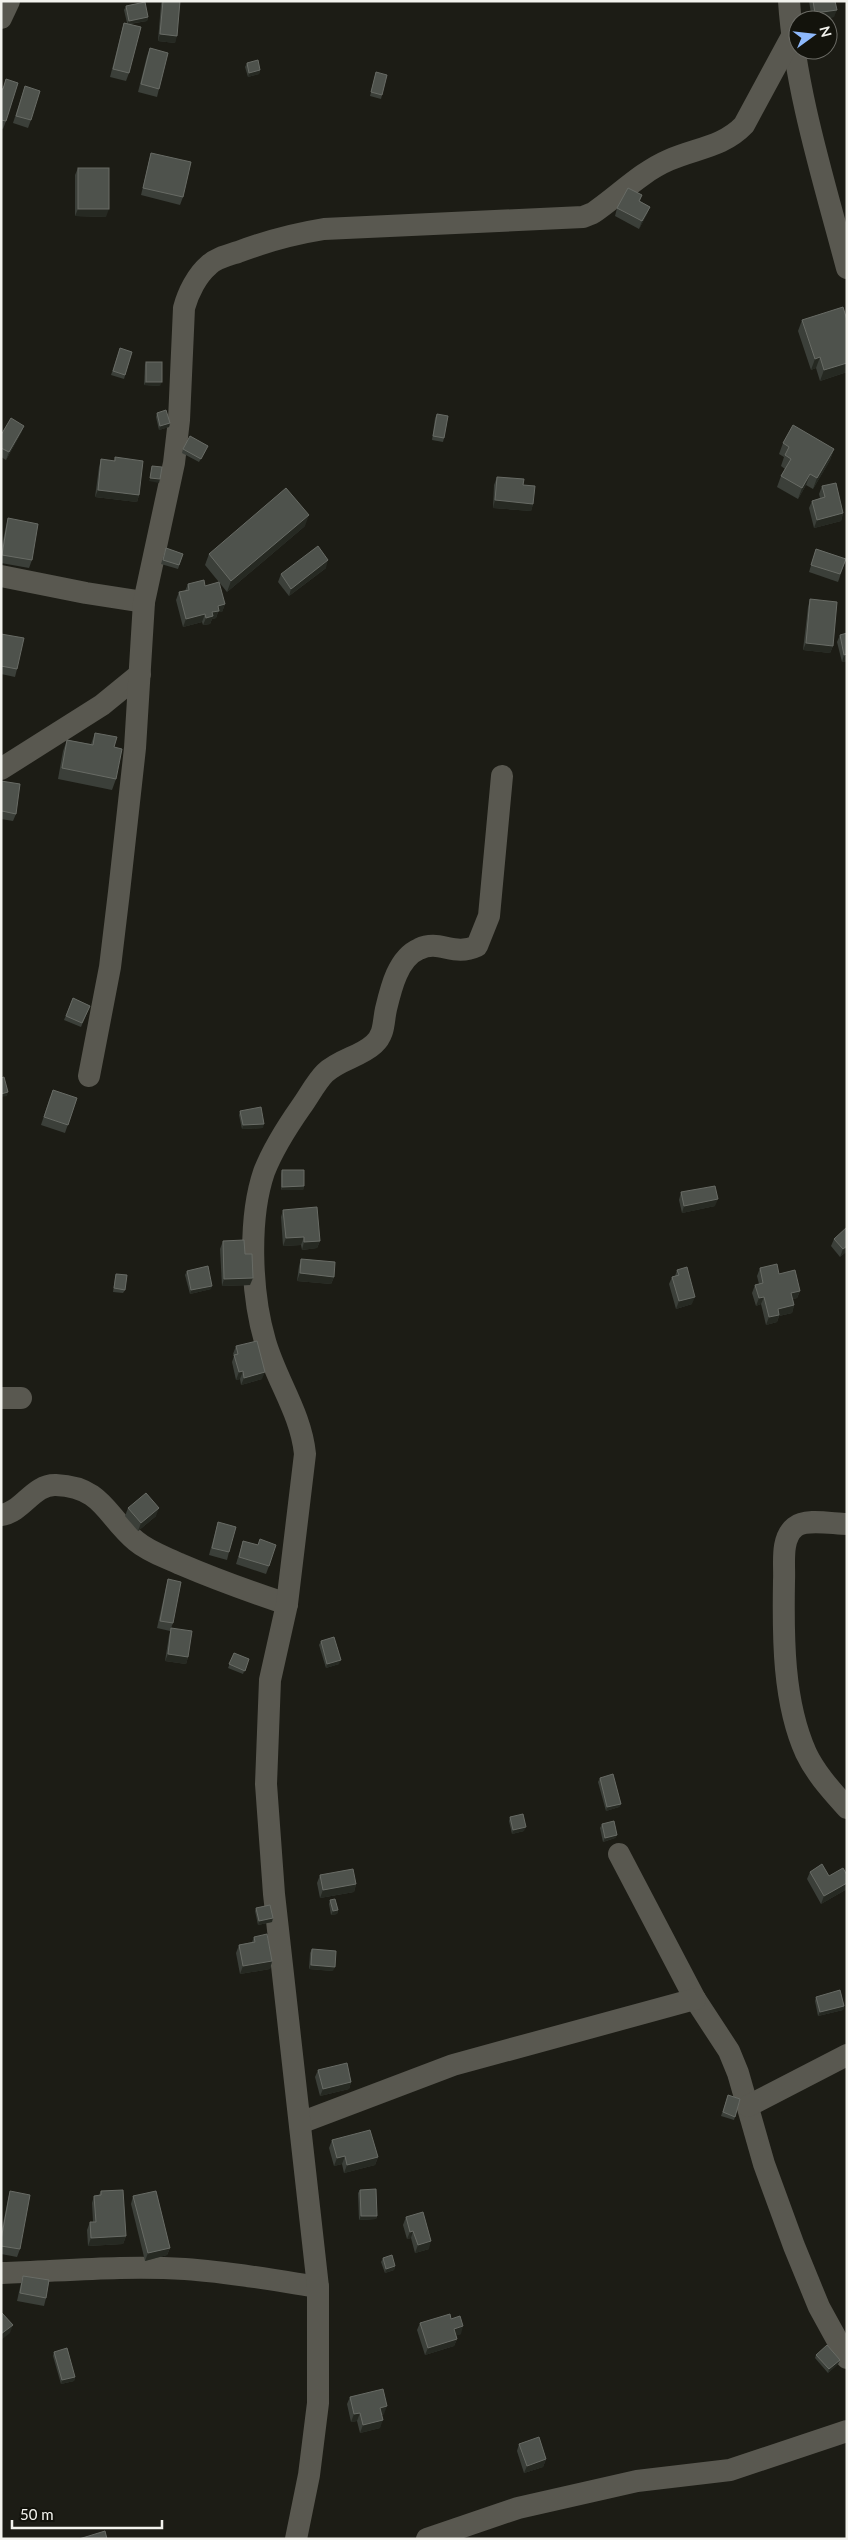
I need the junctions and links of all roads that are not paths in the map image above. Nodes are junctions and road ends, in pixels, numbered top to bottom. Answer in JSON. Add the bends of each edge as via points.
{"nodes":[{"id":1,"x":9,"y":1,"type":"edge"},
{"id":2,"x":1,"y":18,"type":"edge"},
{"id":3,"x":788,"y":45,"type":"edge"},
{"id":4,"x":797,"y":60,"type":"edge"},
{"id":5,"x":847,"y":268,"type":"edge"},
{"id":6,"x":1,"y":576,"type":"edge"},
{"id":7,"x":144,"y":602,"type":"junction"},
{"id":8,"x":140,"y":674,"type":"junction"},
{"id":9,"x":1,"y":769,"type":"edge"},
{"id":10,"x":502,"y":776,"type":"dead end"},
{"id":11,"x":88,"y":1076,"type":"dead end"},
{"id":12,"x":1,"y":1515,"type":"edge"},
{"id":13,"x":847,"y":1524,"type":"edge"},
{"id":14,"x":287,"y":1604,"type":"junction"},
{"id":15,"x":847,"y":1808,"type":"edge"},
{"id":16,"x":618,"y":1854,"type":"dead end"},
{"id":17,"x":695,"y":1999,"type":"junction"},
{"id":18,"x":847,"y":2055,"type":"edge"},
{"id":19,"x":748,"y":2106,"type":"junction"},
{"id":20,"x":300,"y":2123,"type":"junction"},
{"id":21,"x":2,"y":2273,"type":"edge"},
{"id":22,"x":318,"y":2287,"type":"junction"},
{"id":23,"x":847,"y":2358,"type":"edge"},
{"id":24,"x":847,"y":2431,"type":"edge"},
{"id":25,"x":296,"y":2539,"type":"edge"},
{"id":26,"x":427,"y":2539,"type":"edge"}],
"edges":[{"from":1,"to":2,"type":"street"},
{"from":3,"to":7,"type":"street","via":[[744,125],[733,136],[652,169],[583,217],[324,229],[283,236],[209,264],[188,295],[184,308],[174,463]]},
{"from":4,"to":5,"type":"street","via":[[821,173]]},
{"from":6,"to":7,"type":"street"},
{"from":7,"to":8,"type":"street"},
{"from":8,"to":9,"type":"street","via":[[102,705]]},
{"from":8,"to":11,"type":"street","via":[[135,748],[110,967]]},
{"from":10,"to":14,"type":"street","via":[[489,916],[477,946],[458,951],[431,944],[408,955],[398,973],[383,1032],[374,1044],[341,1060],[324,1074],[264,1172],[256,1204],[256,1287],[264,1339],[303,1433],[306,1454]]},
{"from":12,"to":14,"type":"street","via":[[17,1510],[44,1487],[70,1486],[97,1497],[118,1524],[153,1552],[237,1588]]},
{"from":13,"to":15,"type":"street","via":[[803,1523],[794,1527],[786,1540],[784,1628],[789,1686],[806,1753],[818,1775]]},
{"from":14,"to":20,"type":"street","via":[[270,1680],[266,1784],[274,1894]]},
{"from":16,"to":17,"type":"street"},
{"from":17,"to":19,"type":"street","via":[[729,2051]]},
{"from":17,"to":20,"type":"street","via":[[453,2065]]},
{"from":18,"to":19,"type":"street"},
{"from":19,"to":23,"type":"street","via":[[764,2164],[794,2246],[819,2307]]},
{"from":20,"to":22,"type":"street"},
{"from":21,"to":22,"type":"street","via":[[132,2267],[186,2269],[244,2274]]},
{"from":22,"to":25,"type":"street","via":[[318,2403],[309,2476]]},
{"from":24,"to":26,"type":"street","via":[[730,2470],[636,2481],[518,2508]]}]}
